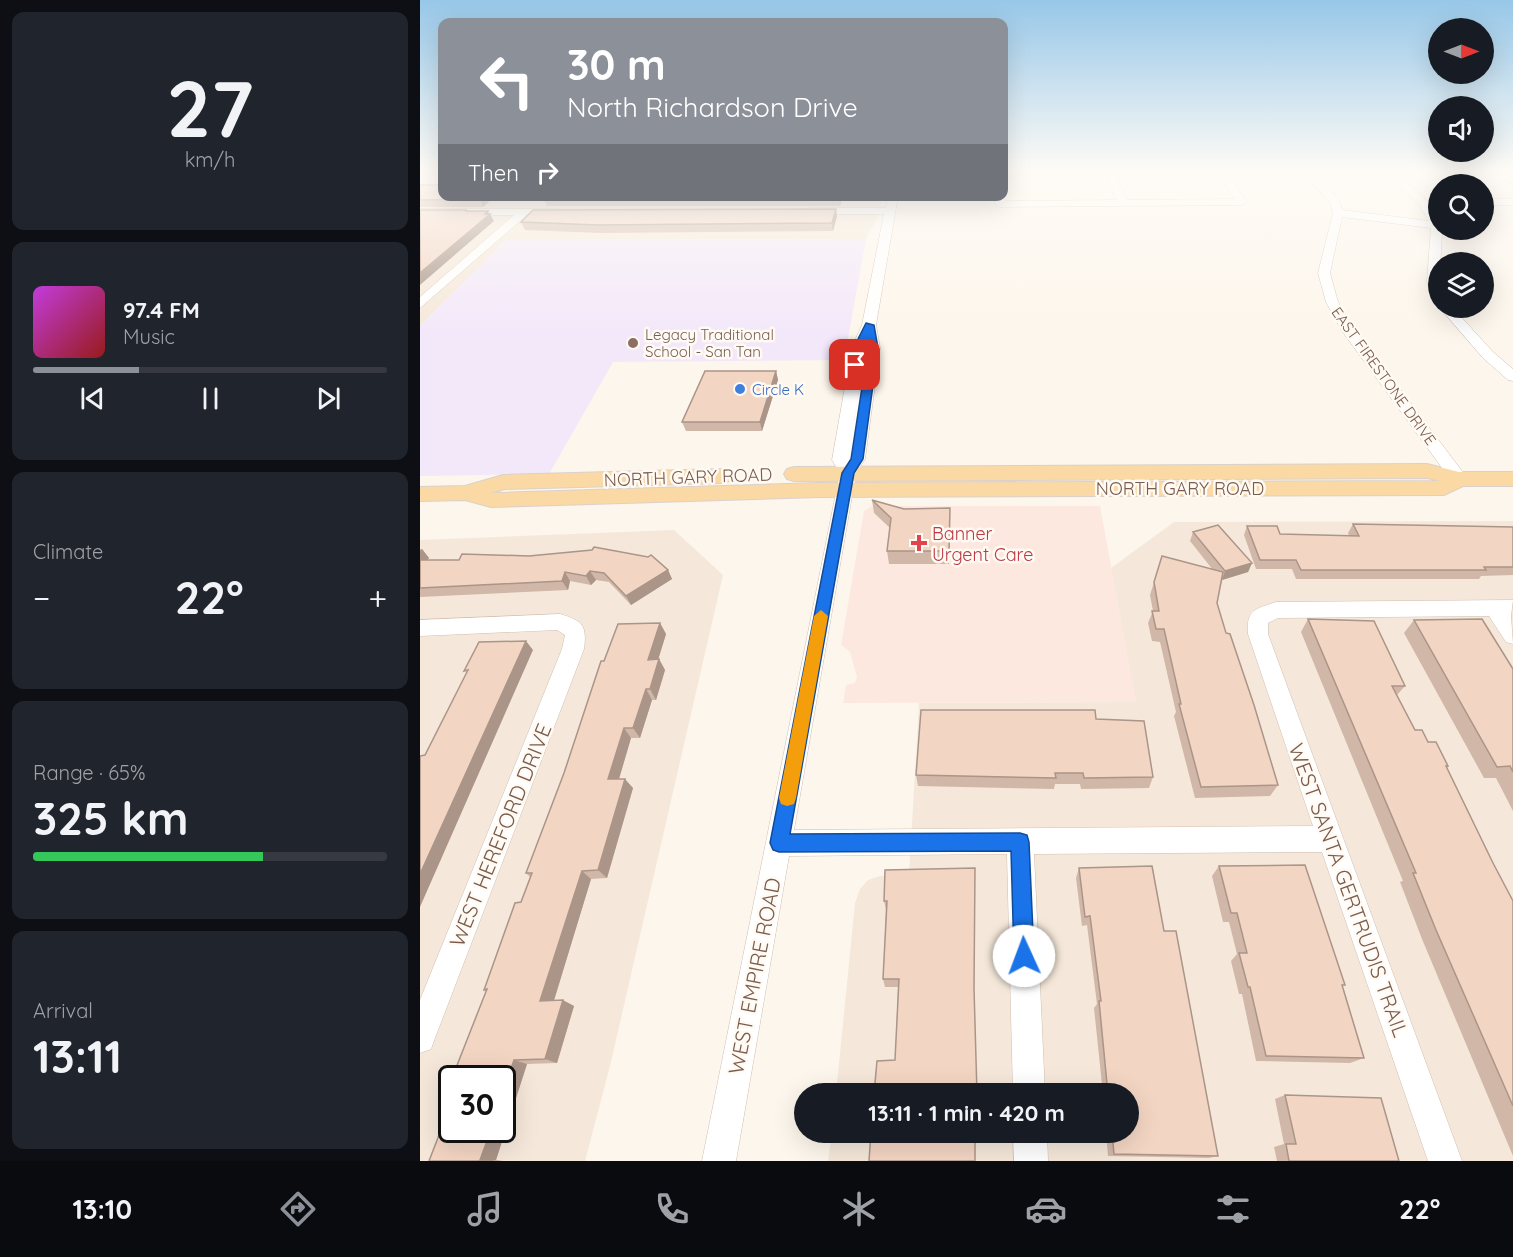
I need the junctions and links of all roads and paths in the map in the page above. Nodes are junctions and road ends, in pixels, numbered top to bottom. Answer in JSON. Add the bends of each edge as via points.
{"nodes":[{"id":1,"x":509,"y":225,"type":"edge"},
{"id":2,"x":888,"y":225,"type":"edge"},
{"id":3,"x":1335,"y":225,"type":"edge"},
{"id":4,"x":420,"y":304,"type":"edge"},
{"id":5,"x":1455,"y":318,"type":"edge"},
{"id":6,"x":1513,"y":377,"type":"edge"},
{"id":7,"x":1459,"y":479,"type":"junction"},
{"id":8,"x":1513,"y":479,"type":"edge"},
{"id":9,"x":846,"y":481,"type":"junction"},
{"id":10,"x":420,"y":494,"type":"edge"},
{"id":11,"x":1504,"y":608,"type":"edge"},
{"id":12,"x":420,"y":628,"type":"edge"},
{"id":13,"x":1513,"y":636,"type":"edge"},
{"id":14,"x":1331,"y":840,"type":"junction"},
{"id":15,"x":1020,"y":842,"type":"junction"},
{"id":16,"x":779,"y":843,"type":"junction"},
{"id":17,"x":420,"y":1038,"type":"edge"},
{"id":18,"x":1029,"y":1083,"type":"edge"},
{"id":19,"x":1030,"y":1143,"type":"edge"},
{"id":20,"x":719,"y":1161,"type":"edge"},
{"id":21,"x":1031,"y":1161,"type":"edge"},
{"id":22,"x":1445,"y":1161,"type":"edge"}],
"edges":[{"from":1,"to":4,"type":"street"},
{"from":2,"to":9,"type":"street","via":[[869,325],[859,347],[840,460]]},
{"from":3,"to":7,"type":"street","name":"EAST FIRESTONE DRIVE","via":[[1324,273],[1332,302]]},
{"from":5,"to":6,"type":"street"},
{"from":7,"to":8,"type":"main road","name":"NORTH GARY ROAD"},
{"from":7,"to":9,"type":"main road","via":[[1426,471],[994,471]]},
{"from":7,"to":9,"type":"main road","name":"NORTH GARY ROAD","via":[[1444,488]]},
{"from":9,"to":10,"type":"main road","via":[[491,500],[465,493]]},
{"from":9,"to":16,"type":"street","name":"WEST EMPIRE ROAD"},
{"from":11,"to":13,"type":"street"},
{"from":11,"to":14,"type":"street","name":"WEST SANTA GERTRUDIS TRAIL","via":[[1276,610],[1257,619],[1258,634]]},
{"from":12,"to":17,"type":"street","name":"WEST HEREFORD DRIVE","via":[[560,622],[576,631],[573,649]]},
{"from":14,"to":15,"type":"street"},
{"from":14,"to":22,"type":"street","name":"WEST SANTA GERTRUDIS TRAIL"},
{"from":15,"to":16,"type":"street"},
{"from":15,"to":18,"type":"street"},
{"from":16,"to":20,"type":"street","name":"WEST EMPIRE ROAD"},
{"from":19,"to":21,"type":"street"}]}
